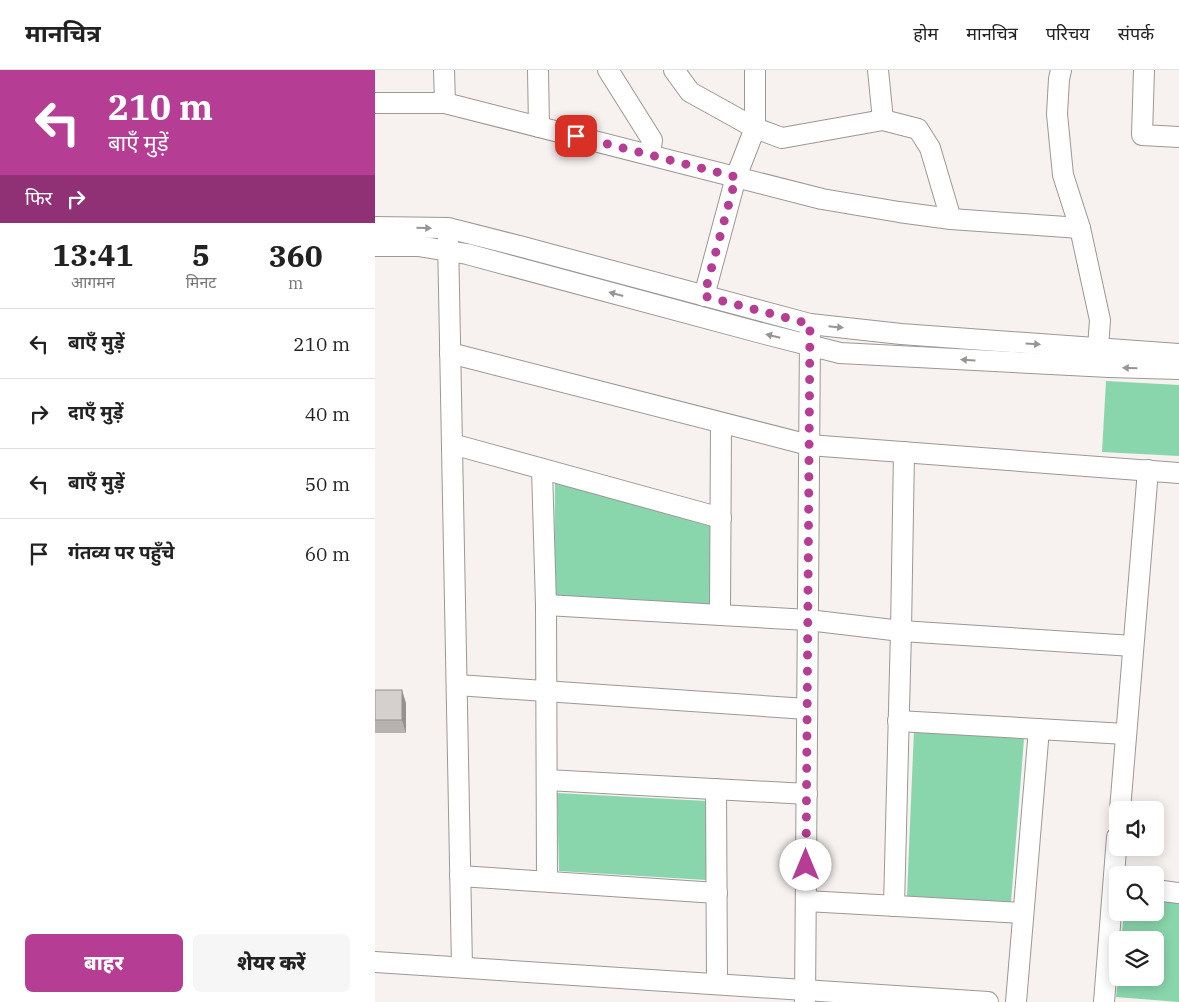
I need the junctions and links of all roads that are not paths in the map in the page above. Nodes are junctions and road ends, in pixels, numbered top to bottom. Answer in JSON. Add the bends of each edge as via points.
{"nodes":[{"id":1,"x":444,"y":70,"type":"edge"},
{"id":2,"x":538,"y":70,"type":"edge"},
{"id":3,"x":609,"y":70,"type":"edge"},
{"id":4,"x":674,"y":70,"type":"edge"},
{"id":5,"x":755,"y":70,"type":"edge"},
{"id":6,"x":878,"y":70,"type":"edge"},
{"id":7,"x":1061,"y":70,"type":"edge"},
{"id":8,"x":1144,"y":70,"type":"edge"},
{"id":9,"x":375,"y":103,"type":"edge"},
{"id":10,"x":445,"y":103,"type":"junction"},
{"id":11,"x":883,"y":120,"type":"junction"},
{"id":12,"x":539,"y":127,"type":"junction"},
{"id":13,"x":755,"y":128,"type":"junction"},
{"id":14,"x":1179,"y":137,"type":"edge"},
{"id":15,"x":650,"y":155,"type":"junction"},
{"id":16,"x":736,"y":177,"type":"junction"},
{"id":17,"x":951,"y":218,"type":"junction"},
{"id":18,"x":375,"y":227,"type":"edge"},
{"id":19,"x":448,"y":228,"type":"junction"},
{"id":20,"x":1080,"y":228,"type":"junction"},
{"id":21,"x":375,"y":246,"type":"edge"},
{"id":22,"x":449,"y":251,"type":"junction"},
{"id":23,"x":704,"y":296,"type":"junction"},
{"id":24,"x":810,"y":324,"type":"junction"},
{"id":25,"x":809,"y":345,"type":"junction"},
{"id":26,"x":1098,"y":348,"type":"junction"},
{"id":27,"x":450,"y":353,"type":"junction"},
{"id":28,"x":1179,"y":354,"type":"edge"},
{"id":29,"x":1179,"y":369,"type":"edge"},
{"id":30,"x":721,"y":422,"type":"junction"},
{"id":31,"x":452,"y":444,"type":"junction"},
{"id":32,"x":809,"y":445,"type":"junction"},
{"id":33,"x":904,"y":452,"type":"junction"},
{"id":34,"x":542,"y":469,"type":"junction"},
{"id":35,"x":1148,"y":470,"type":"junction"},
{"id":36,"x":1179,"y":473,"type":"edge"},
{"id":37,"x":721,"y":518,"type":"junction"},
{"id":38,"x":546,"y":605,"type":"junction"},
{"id":39,"x":720,"y":615,"type":"junction"},
{"id":40,"x":808,"y":620,"type":"junction"},
{"id":41,"x":901,"y":631,"type":"junction"},
{"id":42,"x":1133,"y":646,"type":"junction"},
{"id":43,"x":457,"y":685,"type":"junction"},
{"id":44,"x":546,"y":691,"type":"junction"},
{"id":45,"x":807,"y":709,"type":"junction"},
{"id":46,"x":898,"y":721,"type":"junction"},
{"id":47,"x":1039,"y":729,"type":"junction"},
{"id":48,"x":1126,"y":734,"type":"junction"},
{"id":49,"x":547,"y":780,"type":"junction"},
{"id":50,"x":716,"y":789,"type":"junction"},
{"id":51,"x":807,"y":794,"type":"junction"},
{"id":52,"x":1121,"y":801,"type":"edge"},
{"id":53,"x":460,"y":876,"type":"junction"},
{"id":54,"x":547,"y":882,"type":"junction"},
{"id":55,"x":1164,"y":891,"type":"edge"},
{"id":56,"x":1179,"y":893,"type":"edge"},
{"id":57,"x":717,"y":894,"type":"junction"},
{"id":58,"x":806,"y":901,"type":"junction"},
{"id":59,"x":894,"y":906,"type":"junction"},
{"id":60,"x":1023,"y":913,"type":"junction"},
{"id":61,"x":1112,"y":921,"type":"edge"},
{"id":62,"x":375,"y":962,"type":"edge"},
{"id":63,"x":462,"y":967,"type":"junction"},
{"id":64,"x":717,"y":984,"type":"junction"},
{"id":65,"x":805,"y":996,"type":"edge"},
{"id":66,"x":988,"y":1002,"type":"edge"},
{"id":67,"x":1016,"y":1002,"type":"edge"},
{"id":68,"x":1104,"y":1002,"type":"edge"}],
"edges":[{"from":1,"to":10,"type":"street"},
{"from":2,"to":12,"type":"street"},
{"from":3,"to":15,"type":"street","via":[[652,140]]},
{"from":4,"to":13,"type":"street","via":[[690,92]]},
{"from":5,"to":13,"type":"street"},
{"from":6,"to":11,"type":"street"},
{"from":7,"to":20,"type":"street","via":[[1057,114],[1063,175]]},
{"from":8,"to":14,"type":"street","via":[[1142,135]]},
{"from":9,"to":10,"type":"street"},
{"from":10,"to":12,"type":"street"},
{"from":11,"to":13,"type":"street","via":[[783,138]]},
{"from":11,"to":17,"type":"street","via":[[918,129],[931,148]]},
{"from":12,"to":15,"type":"street"},
{"from":13,"to":16,"type":"street"},
{"from":15,"to":16,"type":"street"},
{"from":16,"to":17,"type":"street","via":[[822,199]]},
{"from":16,"to":23,"type":"street"},
{"from":17,"to":20,"type":"street"},
{"from":18,"to":19,"type":"street","one_way":true},
{"from":19,"to":22,"type":"street"},
{"from":19,"to":23,"type":"street"},
{"from":20,"to":26,"type":"street","via":[[1100,320]]},
{"from":21,"to":22,"type":"street","via":[[419,246]]},
{"from":25,"to":22,"type":"street","one_way":true},
{"from":22,"to":27,"type":"street"},
{"from":23,"to":24,"type":"street"},
{"from":24,"to":25,"type":"street"},
{"from":24,"to":26,"type":"street","one_way":true},
{"from":29,"to":25,"type":"street","one_way":true,"via":[[840,353]]},
{"from":25,"to":32,"type":"street"},
{"from":26,"to":28,"type":"street"},
{"from":27,"to":30,"type":"street"},
{"from":27,"to":31,"type":"street"},
{"from":30,"to":32,"type":"street"},
{"from":30,"to":37,"type":"street"},
{"from":31,"to":34,"type":"street"},
{"from":31,"to":43,"type":"street"},
{"from":32,"to":33,"type":"street"},
{"from":32,"to":40,"type":"street"},
{"from":33,"to":35,"type":"street"},
{"from":33,"to":41,"type":"street"},
{"from":34,"to":37,"type":"street"},
{"from":34,"to":38,"type":"street"},
{"from":35,"to":36,"type":"street"},
{"from":35,"to":42,"type":"street"},
{"from":37,"to":39,"type":"street"},
{"from":38,"to":39,"type":"street"},
{"from":38,"to":44,"type":"street"},
{"from":39,"to":40,"type":"street"},
{"from":40,"to":41,"type":"street"},
{"from":40,"to":45,"type":"street"},
{"from":41,"to":42,"type":"street"},
{"from":41,"to":46,"type":"street"},
{"from":42,"to":48,"type":"street"},
{"from":43,"to":44,"type":"street"},
{"from":43,"to":53,"type":"street"},
{"from":44,"to":45,"type":"street"},
{"from":44,"to":49,"type":"street"},
{"from":45,"to":51,"type":"street"},
{"from":46,"to":47,"type":"street"},
{"from":46,"to":59,"type":"street"},
{"from":47,"to":48,"type":"street"},
{"from":47,"to":60,"type":"street"},
{"from":48,"to":52,"type":"street"},
{"from":49,"to":50,"type":"street"},
{"from":49,"to":54,"type":"street"},
{"from":50,"to":51,"type":"street"},
{"from":50,"to":57,"type":"street"},
{"from":51,"to":58,"type":"street"},
{"from":53,"to":54,"type":"street"},
{"from":53,"to":63,"type":"street"},
{"from":54,"to":57,"type":"street"},
{"from":55,"to":56,"type":"street"},
{"from":57,"to":64,"type":"street"},
{"from":58,"to":59,"type":"street"},
{"from":58,"to":65,"type":"street"},
{"from":59,"to":60,"type":"street"},
{"from":60,"to":67,"type":"street"},
{"from":61,"to":68,"type":"street"},
{"from":62,"to":63,"type":"street"},
{"from":63,"to":64,"type":"street"},
{"from":64,"to":65,"type":"street"},
{"from":65,"to":66,"type":"street"}]}
